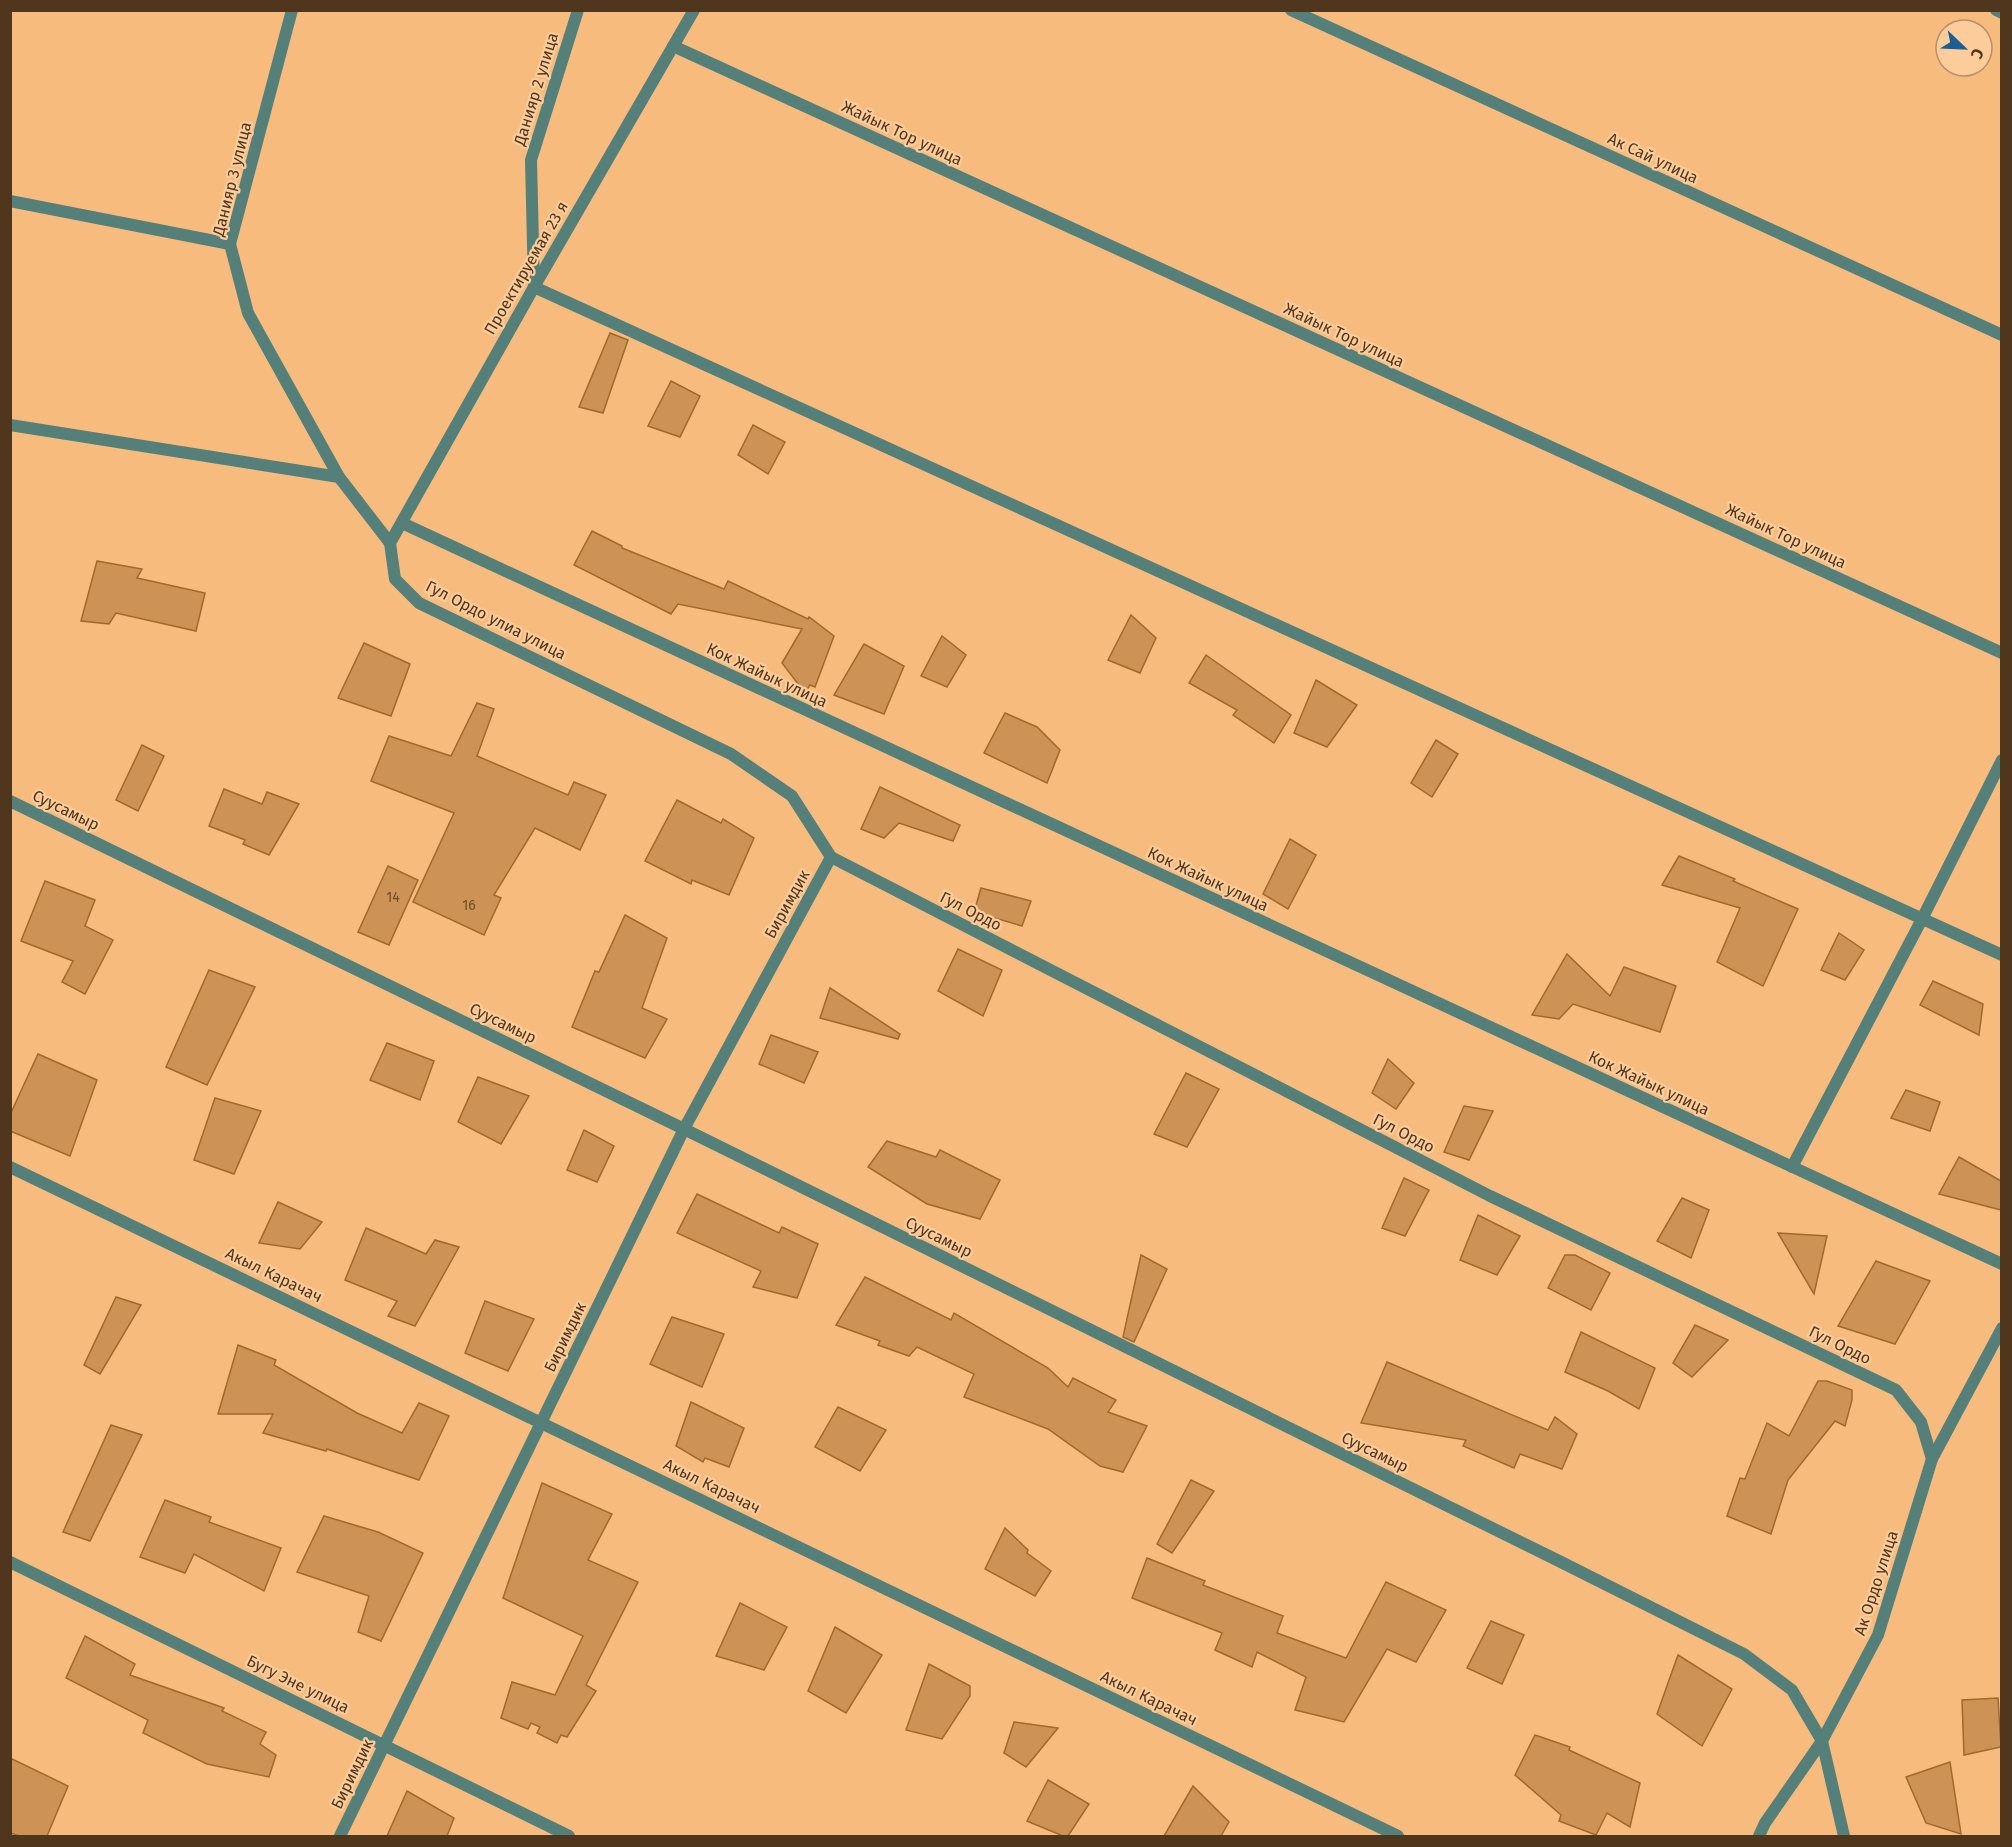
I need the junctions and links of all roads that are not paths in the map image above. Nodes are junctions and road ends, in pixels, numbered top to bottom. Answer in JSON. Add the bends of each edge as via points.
{"nodes":[{"id":1,"x":292,"y":10,"type":"edge"},
{"id":2,"x":578,"y":10,"type":"edge"},
{"id":3,"x":694,"y":10,"type":"edge"},
{"id":4,"x":1291,"y":10,"type":"edge"},
{"id":5,"x":1996,"y":10,"type":"edge"},
{"id":6,"x":2001,"y":13,"type":"edge"},
{"id":7,"x":673,"y":46,"type":"junction"},
{"id":8,"x":10,"y":201,"type":"edge"},
{"id":9,"x":230,"y":244,"type":"junction"},
{"id":10,"x":534,"y":286,"type":"junction"},
{"id":11,"x":2001,"y":335,"type":"edge"},
{"id":12,"x":10,"y":425,"type":"edge"},
{"id":13,"x":339,"y":477,"type":"junction"},
{"id":14,"x":402,"y":523,"type":"junction"},
{"id":15,"x":390,"y":543,"type":"junction"},
{"id":16,"x":2001,"y":653,"type":"edge"},
{"id":17,"x":2001,"y":760,"type":"edge"},
{"id":18,"x":10,"y":801,"type":"edge"},
{"id":19,"x":831,"y":858,"type":"junction"},
{"id":20,"x":1922,"y":919,"type":"junction"},
{"id":21,"x":2001,"y":955,"type":"edge"},
{"id":22,"x":684,"y":1129,"type":"junction"},
{"id":23,"x":10,"y":1167,"type":"edge"},
{"id":24,"x":1792,"y":1167,"type":"junction"},
{"id":25,"x":2001,"y":1264,"type":"edge"},
{"id":26,"x":2001,"y":1328,"type":"edge"},
{"id":27,"x":541,"y":1422,"type":"junction"},
{"id":28,"x":1932,"y":1459,"type":"junction"},
{"id":29,"x":10,"y":1562,"type":"edge"},
{"id":30,"x":1822,"y":1741,"type":"junction"},
{"id":31,"x":385,"y":1745,"type":"junction"},
{"id":32,"x":340,"y":1836,"type":"edge"},
{"id":33,"x":570,"y":1836,"type":"edge"},
{"id":34,"x":1398,"y":1836,"type":"edge"},
{"id":35,"x":1759,"y":1836,"type":"edge"},
{"id":36,"x":1844,"y":1836,"type":"edge"}],
"edges":[{"from":1,"to":9,"type":"street","name":"Данияр 3 улица"},
{"from":2,"to":10,"type":"street","name":"Данияр 2 улица","via":[[531,160]]},
{"from":3,"to":7,"type":"street","name":"Проектируемая 23 я"},
{"from":4,"to":11,"type":"street","name":"Ак Сай улица"},
{"from":5,"to":6,"type":"street"},
{"from":7,"to":10,"type":"street","name":"Проектируемая 23 я"},
{"from":7,"to":16,"type":"street","name":"Жайык Тор улица"},
{"from":8,"to":9,"type":"street"},
{"from":9,"to":13,"type":"street","name":"Данияр 3 улица","via":[[248,313]]},
{"from":10,"to":14,"type":"street","name":"Проектируемая 23 я"},
{"from":10,"to":20,"type":"street"},
{"from":12,"to":13,"type":"street"},
{"from":13,"to":15,"type":"street"},
{"from":14,"to":15,"type":"street","name":"Проектируемая 23 я"},
{"from":14,"to":24,"type":"street","name":"Кок Жайык улица"},
{"from":15,"to":19,"type":"street","name":"Гул Ордо улиа улица","via":[[394,579],[419,603],[731,754],[792,796]]},
{"from":17,"to":20,"type":"street"},
{"from":18,"to":22,"type":"street","name":"Суусамыр"},
{"from":19,"to":22,"type":"street","name":"Биримдик"},
{"from":19,"to":28,"type":"street","name":"Гул Ордо","via":[[1490,1196],[1896,1390],[1921,1422]]},
{"from":20,"to":21,"type":"street"},
{"from":20,"to":24,"type":"street"},
{"from":22,"to":27,"type":"street","name":"Биримдик"},
{"from":22,"to":30,"type":"street","name":"Суусамыр","via":[[1744,1654],[1792,1690]]},
{"from":23,"to":27,"type":"street","name":"Акыл Карачач"},
{"from":24,"to":25,"type":"street","name":"Кок Жайык улица"},
{"from":26,"to":28,"type":"street","name":"Ак Ордо улица"},
{"from":27,"to":31,"type":"street","name":"Биримдик"},
{"from":27,"to":34,"type":"street","name":"Акыл Карачач"},
{"from":28,"to":30,"type":"street","name":"Ак Ордо улица","via":[[1878,1635]]},
{"from":29,"to":31,"type":"street","name":"Бугу Эне улица"},
{"from":30,"to":35,"type":"street","name":"Ак Ордо улица"},
{"from":30,"to":36,"type":"street","name":"Суусамыр"},
{"from":31,"to":32,"type":"street","name":"Биримдик"},
{"from":31,"to":33,"type":"street","name":"Бугу Эне улица"}]}
